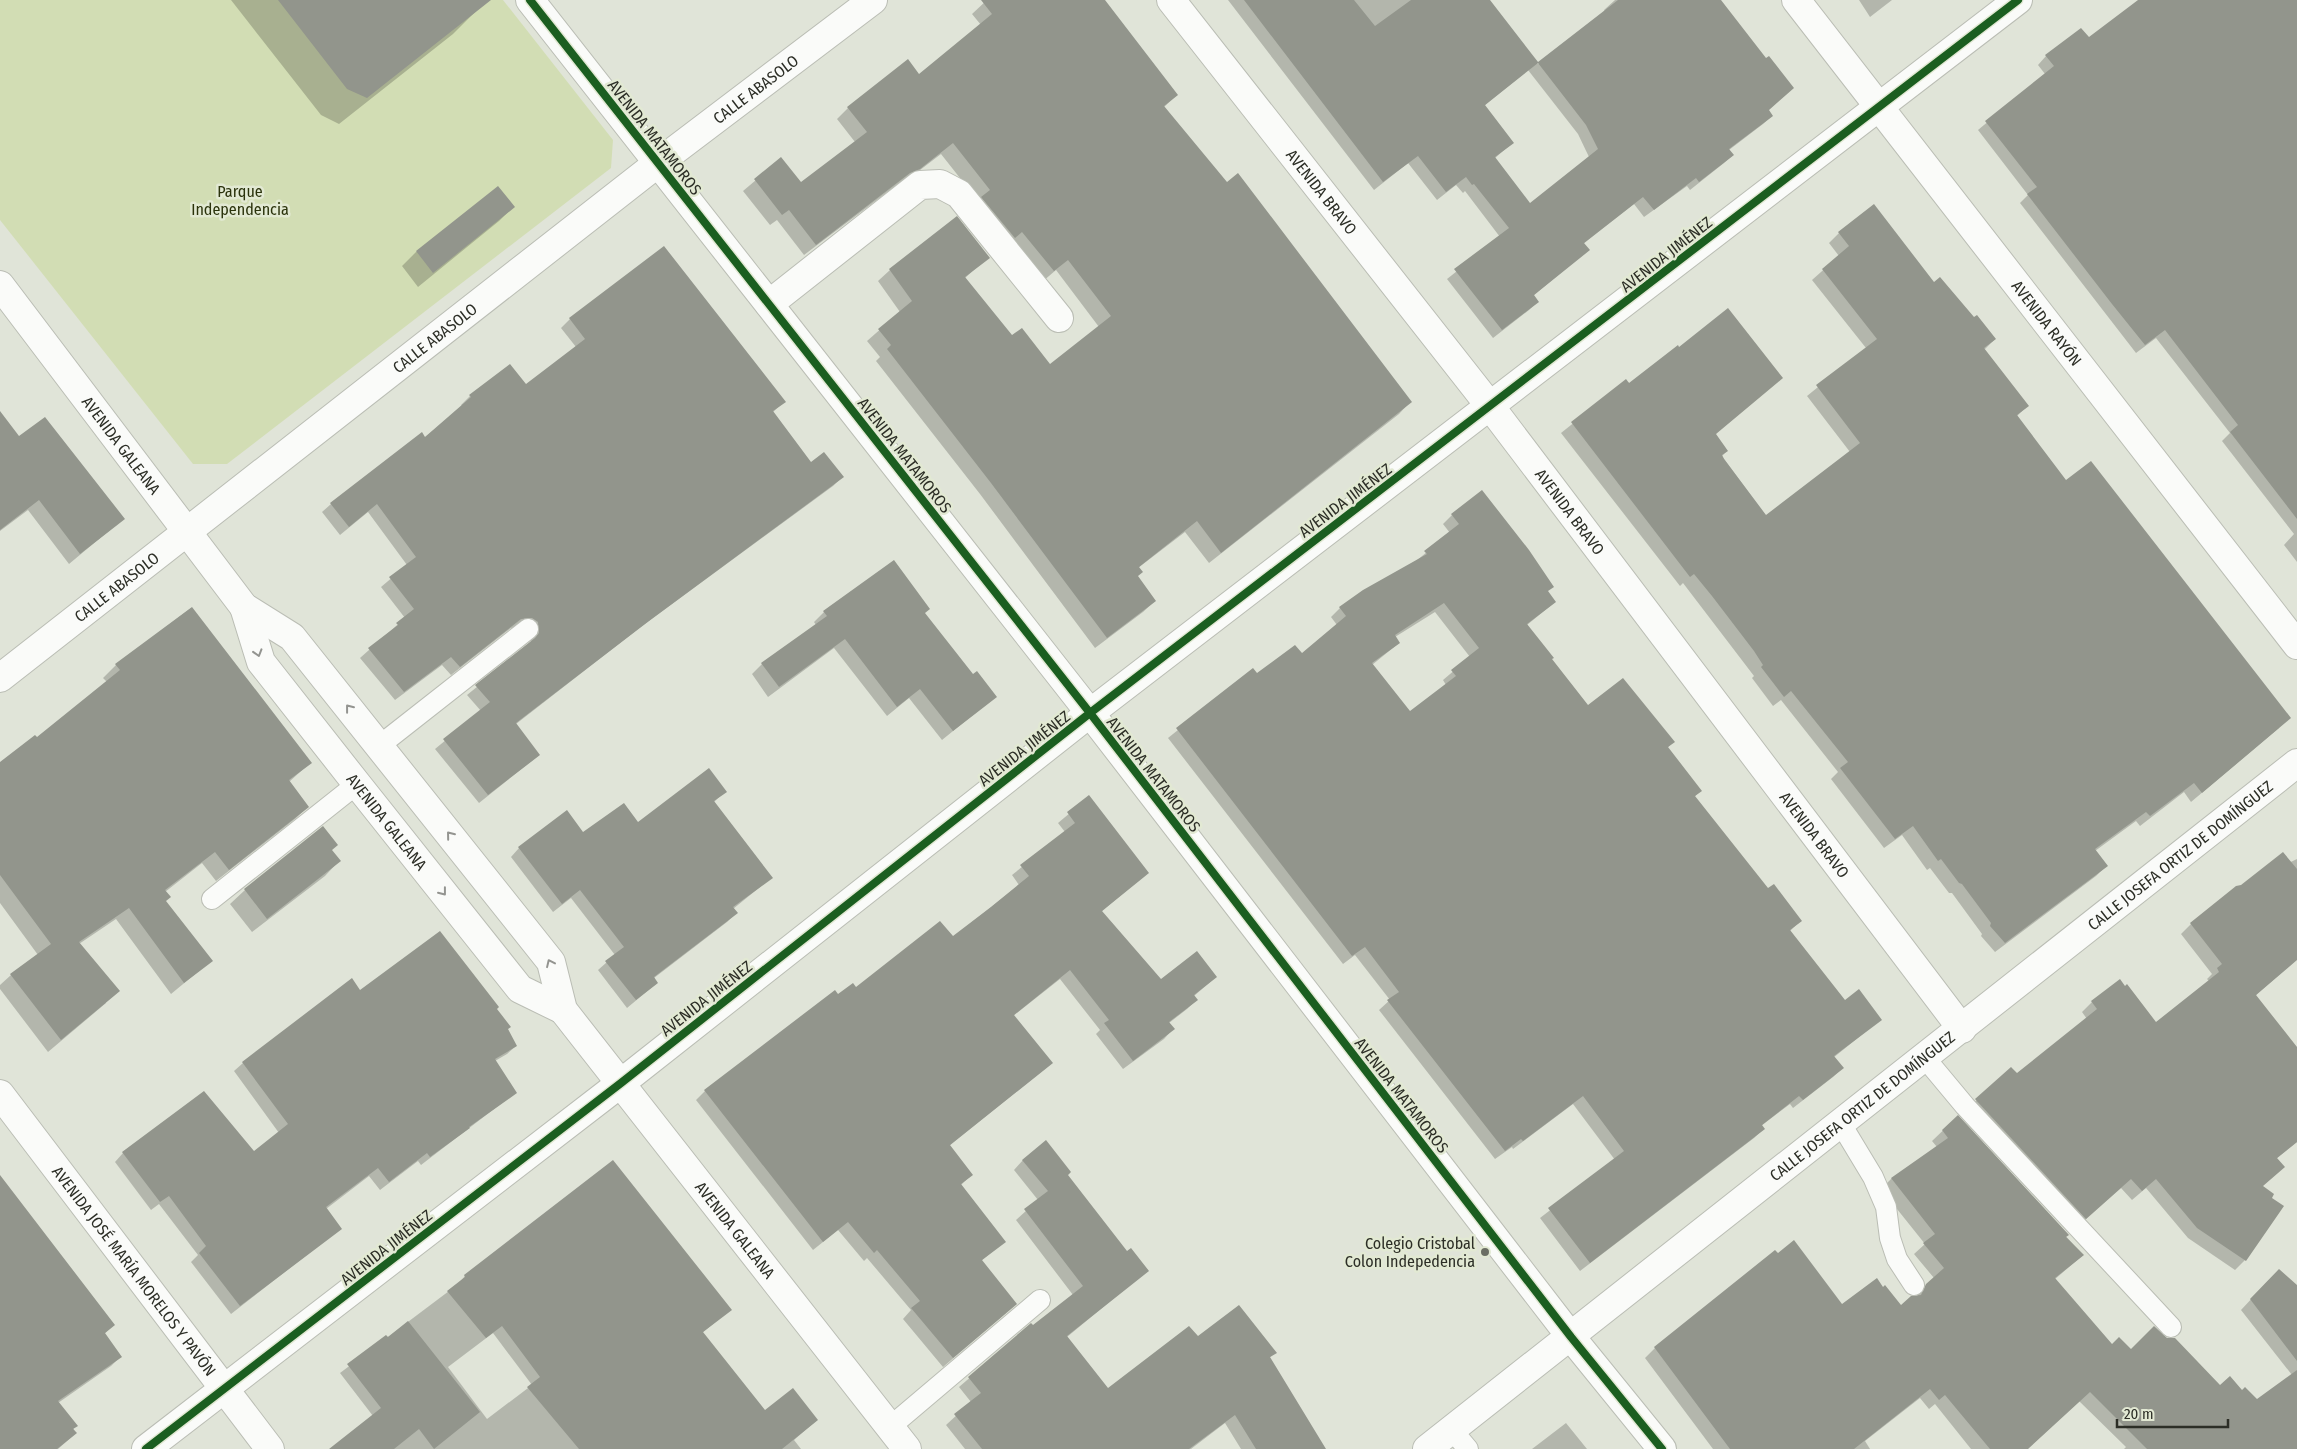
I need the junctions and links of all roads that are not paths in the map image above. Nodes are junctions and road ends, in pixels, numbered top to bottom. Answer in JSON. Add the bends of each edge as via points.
{"nodes":[{"id":1,"x":530,"y":0,"type":"edge"},
{"id":2,"x":873,"y":0,"type":"edge"},
{"id":3,"x":1171,"y":0,"type":"edge"},
{"id":4,"x":1796,"y":0,"type":"edge"},
{"id":5,"x":2018,"y":0,"type":"edge"},
{"id":6,"x":1878,"y":108,"type":"junction"},
{"id":7,"x":658,"y":163,"type":"junction"},
{"id":8,"x":0,"y":285,"type":"edge"},
{"id":9,"x":769,"y":304,"type":"junction"},
{"id":10,"x":1059,"y":318,"type":"dead end"},
{"id":11,"x":1490,"y":406,"type":"junction"},
{"id":12,"x":186,"y":531,"type":"junction"},
{"id":13,"x":244,"y":607,"type":"junction"},
{"id":14,"x":528,"y":629,"type":"dead end"},
{"id":15,"x":2297,"y":645,"type":"edge"},
{"id":16,"x":0,"y":678,"type":"edge"},
{"id":17,"x":1090,"y":713,"type":"junction"},
{"id":18,"x":379,"y":746,"type":"junction"},
{"id":19,"x":2297,"y":763,"type":"edge"},
{"id":20,"x":357,"y":784,"type":"junction"},
{"id":21,"x":212,"y":899,"type":"dead end"},
{"id":22,"x":563,"y":1010,"type":"junction"},
{"id":23,"x":1962,"y":1029,"type":"junction"},
{"id":24,"x":1925,"y":1058,"type":"junction"},
{"id":25,"x":621,"y":1083,"type":"junction"},
{"id":26,"x":0,"y":1094,"type":"edge"},
{"id":27,"x":1841,"y":1124,"type":"junction"},
{"id":28,"x":1914,"y":1285,"type":"dead end"},
{"id":29,"x":1040,"y":1300,"type":"dead end"},
{"id":30,"x":2171,"y":1327,"type":"dead end"},
{"id":31,"x":1572,"y":1337,"type":"junction"},
{"id":32,"x":224,"y":1390,"type":"junction"},
{"id":33,"x":890,"y":1427,"type":"junction"},
{"id":34,"x":1460,"y":1439,"type":"edge"},
{"id":35,"x":146,"y":1449,"type":"edge"},
{"id":36,"x":270,"y":1449,"type":"edge"},
{"id":37,"x":908,"y":1449,"type":"edge"},
{"id":38,"x":1427,"y":1449,"type":"edge"},
{"id":39,"x":1662,"y":1449,"type":"edge"}],
"edges":[{"from":1,"to":7,"type":"street","name":"AVENIDA MATAMOROS"},
{"from":2,"to":7,"type":"street","name":"CALLE ABASOLO"},
{"from":3,"to":11,"type":"street","name":"AVENIDA BRAVO"},
{"from":4,"to":6,"type":"street","name":"AVENIDA RAYÓN"},
{"from":5,"to":6,"type":"street","name":"AVENIDA JIMÉNEZ"},
{"from":6,"to":11,"type":"street","name":"AVENIDA JIMÉNEZ"},
{"from":6,"to":15,"type":"street","name":"AVENIDA RAYÓN"},
{"from":7,"to":9,"type":"street","name":"AVENIDA MATAMOROS"},
{"from":7,"to":12,"type":"street","name":"CALLE ABASOLO"},
{"from":8,"to":12,"type":"street","name":"AVENIDA GALEANA"},
{"from":9,"to":10,"type":"street","via":[[920,185],[940,184],[959,194]]},
{"from":9,"to":17,"type":"street","name":"AVENIDA MATAMOROS"},
{"from":11,"to":17,"type":"street","name":"AVENIDA JIMÉNEZ"},
{"from":11,"to":23,"type":"street","name":"AVENIDA BRAVO"},
{"from":12,"to":13,"type":"street","name":"AVENIDA GALEANA"},
{"from":12,"to":16,"type":"street","name":"CALLE ABASOLO"},
{"from":18,"to":13,"type":"street","name":"AVENIDA GALEANA","one_way":true,"via":[[292,637]]},
{"from":13,"to":20,"type":"street","name":"AVENIDA GALEANA","one_way":true,"via":[[260,662]]},
{"from":14,"to":18,"type":"lane"},
{"from":17,"to":25,"type":"street","name":"AVENIDA JIMÉNEZ"},
{"from":17,"to":31,"type":"street","name":"AVENIDA MATAMOROS"},
{"from":22,"to":18,"type":"street","name":"AVENIDA GALEANA","one_way":true,"via":[[551,962]]},
{"from":19,"to":23,"type":"street","name":"CALLE JOSEFA ORTIZ DE DOMÍNGUEZ"},
{"from":20,"to":21,"type":"lane"},
{"from":20,"to":22,"type":"street","name":"AVENIDA GALEANA","one_way":true,"via":[[520,989]]},
{"from":22,"to":25,"type":"street","name":"AVENIDA GALEANA"},
{"from":23,"to":24,"type":"street","name":"CALLE JOSEFA ORTIZ DE DOMÍNGUEZ"},
{"from":24,"to":27,"type":"street","name":"CALLE JOSEFA ORTIZ DE DOMÍNGUEZ"},
{"from":24,"to":30,"type":"lane","via":[[1965,1106]]},
{"from":25,"to":32,"type":"street","name":"AVENIDA JIMÉNEZ"},
{"from":25,"to":33,"type":"street","name":"AVENIDA GALEANA"},
{"from":26,"to":32,"type":"street","name":"AVENIDA JOSÉ MARÍA MORELOS Y PAVÓN"},
{"from":27,"to":28,"type":"lane","via":[[1873,1178],[1886,1207],[1896,1258]]},
{"from":27,"to":31,"type":"street","name":"CALLE JOSEFA ORTIZ DE DOMÍNGUEZ"},
{"from":29,"to":33,"type":"lane"},
{"from":31,"to":34,"type":"street","name":"CALLE JOSEFA ORTIZ DE DOMÍNGUEZ"},
{"from":31,"to":39,"type":"street","name":"AVENIDA MATAMOROS"},
{"from":32,"to":35,"type":"street","name":"AVENIDA JIMÉNEZ"},
{"from":32,"to":36,"type":"street","name":"AVENIDA JOSÉ MARÍA MORELOS Y PAVÓN"},
{"from":33,"to":37,"type":"street","name":"AVENIDA GALEANA"},
{"from":34,"to":38,"type":"street","name":"CALLE JOSEFA ORTIZ DE DOMÍNGUEZ"}]}
